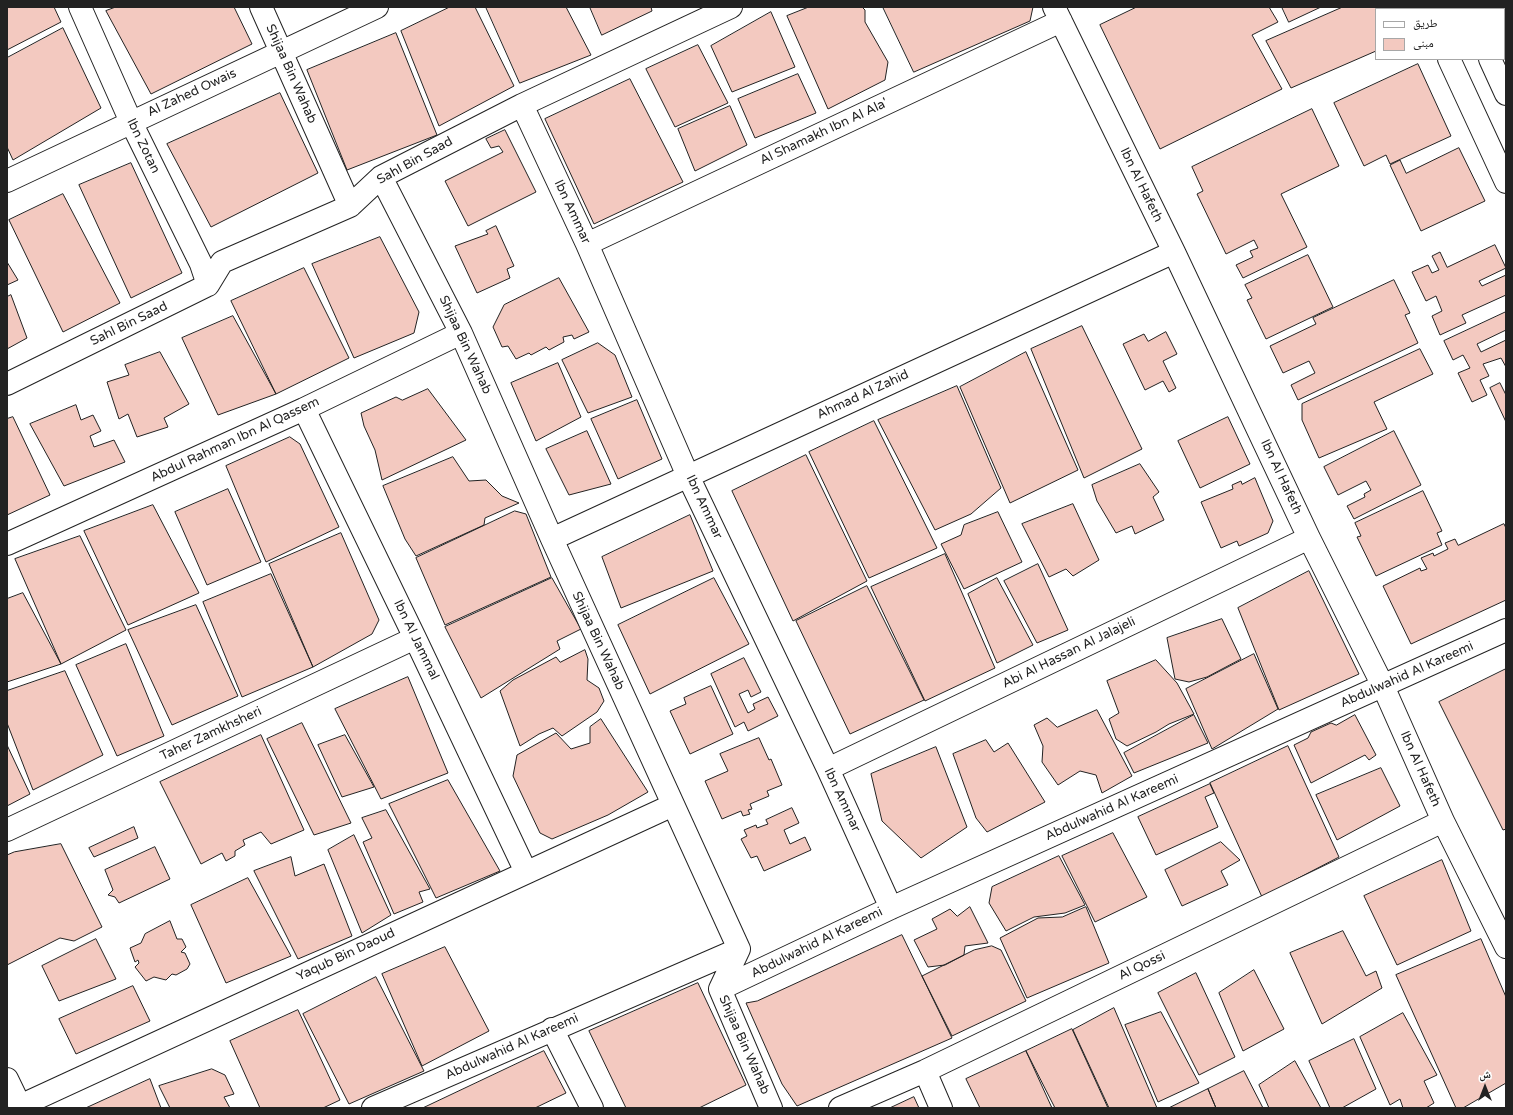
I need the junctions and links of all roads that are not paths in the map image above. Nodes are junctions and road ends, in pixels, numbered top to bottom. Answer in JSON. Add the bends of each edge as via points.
{"nodes":[{"id":1,"x":80,"y":7,"type":"edge"},
{"id":2,"x":261,"y":7,"type":"edge"},
{"id":3,"x":377,"y":7,"type":"edge"},
{"id":4,"x":731,"y":7,"type":"edge"},
{"id":5,"x":1058,"y":14,"type":"edge"},
{"id":6,"x":282,"y":51,"type":"junction"},
{"id":7,"x":1449,"y":60,"type":"edge"},
{"id":8,"x":1490,"y":60,"type":"edge"},
{"id":9,"x":1506,"y":94,"type":"edge"},
{"id":10,"x":522,"y":105,"type":"junction"},
{"id":11,"x":131,"y":122,"type":"junction"},
{"id":12,"x":381,"y":177,"type":"junction"},
{"id":13,"x":7,"y":181,"type":"edge"},
{"id":14,"x":1506,"y":182,"type":"edge"},
{"id":15,"x":350,"y":206,"type":"junction"},
{"id":16,"x":587,"y":244,"type":"junction"},
{"id":17,"x":1174,"y":252,"type":"junction"},
{"id":18,"x":208,"y":285,"type":"junction"},
{"id":19,"x":461,"y":333,"type":"junction"},
{"id":20,"x":7,"y":384,"type":"edge"},
{"id":21,"x":304,"y":409,"type":"junction"},
{"id":22,"x":688,"y":476,"type":"junction"},
{"id":23,"x":1310,"y":538,"type":"junction"},
{"id":24,"x":552,"y":539,"type":"junction"},
{"id":25,"x":7,"y":544,"type":"edge"},
{"id":26,"x":1506,"y":630,"type":"edge"},
{"id":27,"x":415,"y":638,"type":"junction"},
{"id":28,"x":1383,"y":686,"type":"junction"},
{"id":29,"x":828,"y":769,"type":"junction"},
{"id":30,"x":673,"y":805,"type":"junction"},
{"id":31,"x":1443,"y":821,"type":"junction"},
{"id":32,"x":7,"y":830,"type":"edge"},
{"id":33,"x":526,"y":872,"type":"junction"},
{"id":34,"x":891,"y":908,"type":"junction"},
{"id":35,"x":1506,"y":947,"type":"edge"},
{"id":36,"x":739,"y":949,"type":"junction"},
{"id":37,"x":720,"y":990,"type":"junction"},
{"id":38,"x":552,"y":1029,"type":"junction"},
{"id":39,"x":925,"y":1071,"type":"junction"},
{"id":40,"x":7,"y":1079,"type":"edge"},
{"id":41,"x":21,"y":1107,"type":"edge"},
{"id":42,"x":373,"y":1108,"type":"edge"},
{"id":43,"x":592,"y":1108,"type":"edge"},
{"id":44,"x":771,"y":1108,"type":"edge"},
{"id":45,"x":840,"y":1108,"type":"edge"},
{"id":46,"x":941,"y":1108,"type":"edge"}],
"edges":[{"from":1,"to":11,"type":"street","name":"Ibn Zotan"},
{"from":2,"to":6,"type":"street","name":"Shijaa Bin Wahab"},
{"from":3,"to":6,"type":"street","name":"Al Zahed Owais"},
{"from":4,"to":10,"type":"street","name":"Sahl Bin Saad"},
{"from":5,"to":16,"type":"street","name":"Al Shamakh Ibn Al Ala'"},
{"from":5,"to":17,"type":"street","name":"Ibn Al Hafeth"},
{"from":6,"to":11,"type":"street","name":"Al Zahed Owais"},
{"from":6,"to":15,"type":"street","name":"Shijaa Bin Wahab"},
{"from":7,"to":14,"type":"street"},
{"from":8,"to":9,"type":"street"},
{"from":10,"to":12,"type":"street","name":"Sahl Bin Saad"},
{"from":10,"to":16,"type":"street","name":"Ibn Ammar"},
{"from":11,"to":13,"type":"street","name":"Al Zahed Owais"},
{"from":11,"to":18,"type":"street","name":"Ibn Zotan","via":[[201,264]]},
{"from":12,"to":15,"type":"street","name":"Sahl Bin Saad"},
{"from":12,"to":19,"type":"street","name":"Shijaa Bin Wahab"},
{"from":15,"to":18,"type":"street","name":"Sahl Bin Saad","via":[[222,262]]},
{"from":16,"to":22,"type":"street","name":"Ibn Ammar"},
{"from":17,"to":22,"type":"street","name":"Ahmad Al Zahid"},
{"from":17,"to":23,"type":"street","name":"Ibn Al Hafeth"},
{"from":18,"to":20,"type":"street","name":"Sahl Bin Saad"},
{"from":19,"to":21,"type":"street","name":"Abdul Rahman Ibn Al Qassem"},
{"from":19,"to":24,"type":"street","name":"Shijaa Bin Wahab"},
{"from":21,"to":25,"type":"street","name":"Abdul Rahman Ibn Al Qassem"},
{"from":21,"to":27,"type":"street","name":"Ibn Al Jammal"},
{"from":22,"to":24,"type":"street","name":"Ahmad Al Zahid"},
{"from":22,"to":29,"type":"street","name":"Ibn Ammar"},
{"from":23,"to":28,"type":"street","name":"Ibn Al Hafeth"},
{"from":23,"to":29,"type":"street","name":"Abi Al Hassan Al Jalajeli"},
{"from":24,"to":30,"type":"street","name":"Shijaa Bin Wahab"},
{"from":26,"to":28,"type":"street","name":"Abdulwahid Al Kareemi"},
{"from":27,"to":32,"type":"street","name":"Taher Zamkhsheri"},
{"from":27,"to":33,"type":"street","name":"Ibn Al Jammal"},
{"from":28,"to":31,"type":"street","name":"Ibn Al Hafeth"},
{"from":28,"to":34,"type":"street","name":"Abdulwahid Al Kareemi"},
{"from":29,"to":34,"type":"street","name":"Ibn Ammar"},
{"from":30,"to":33,"type":"street","name":"Yaqub Bin Daoud"},
{"from":30,"to":36,"type":"street","name":"Shijaa Bin Wahab"},
{"from":31,"to":35,"type":"street","name":"Ibn Al Hafeth"},
{"from":31,"to":39,"type":"street","name":"Al Qossi"},
{"from":33,"to":41,"type":"street","name":"Yaqub Bin Daoud"},
{"from":34,"to":37,"type":"street","name":"Abdulwahid Al Kareemi"},
{"from":36,"to":37,"type":"street","name":"Shijaa Bin Wahab"},
{"from":36,"to":38,"type":"street","name":"Abdulwahid Al Kareemi"},
{"from":37,"to":44,"type":"street","name":"Shijaa Bin Wahab"},
{"from":38,"to":42,"type":"street","name":"Abdulwahid Al Kareemi"},
{"from":38,"to":43,"type":"street"},
{"from":39,"to":45,"type":"street","name":"Al Qossi"},
{"from":39,"to":46,"type":"street"},
{"from":40,"to":41,"type":"street"}]}
